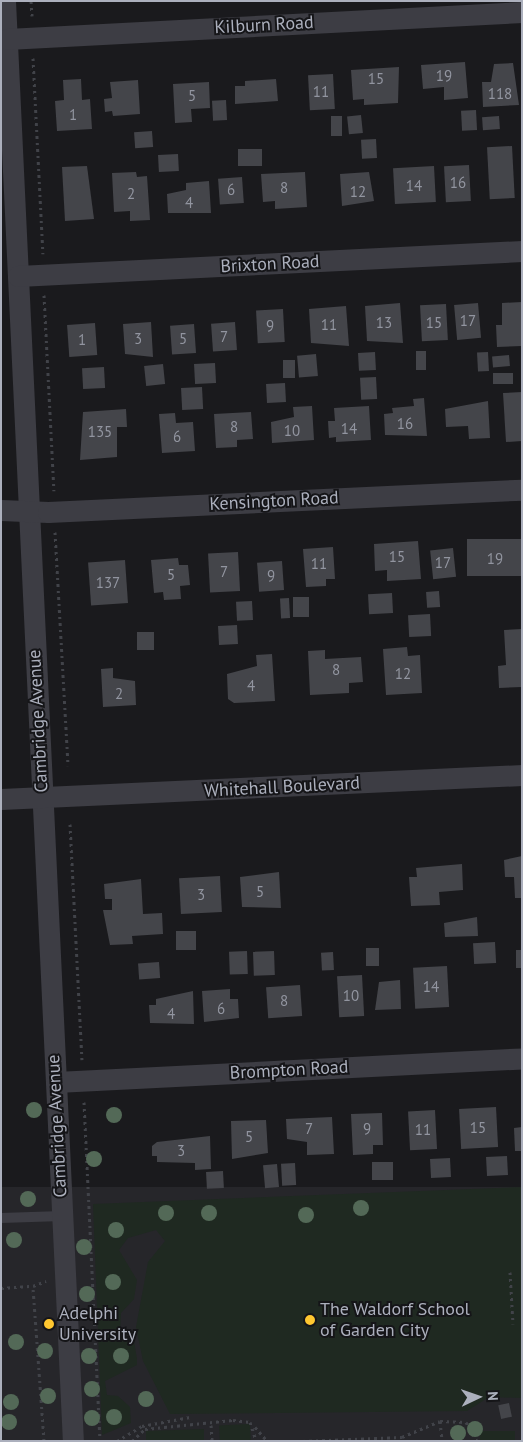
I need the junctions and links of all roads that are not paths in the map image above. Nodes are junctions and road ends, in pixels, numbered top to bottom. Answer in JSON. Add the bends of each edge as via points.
{"nodes":[{"id":1,"x":5,"y":1,"type":"edge"},
{"id":2,"x":522,"y":12,"type":"edge"},
{"id":3,"x":6,"y":39,"type":"junction"},
{"id":4,"x":6,"y":148,"type":"edge"},
{"id":5,"x":522,"y":251,"type":"edge"},
{"id":6,"x":18,"y":276,"type":"junction"},
{"id":7,"x":11,"y":321,"type":"edge"},
{"id":8,"x":522,"y":490,"type":"edge"},
{"id":9,"x":1,"y":510,"type":"edge"},
{"id":10,"x":27,"y":511,"type":"junction"},
{"id":11,"x":522,"y":774,"type":"edge"},
{"id":12,"x":43,"y":798,"type":"junction"},
{"id":13,"x":1,"y":800,"type":"edge"},
{"id":14,"x":522,"y":1058,"type":"edge"},
{"id":15,"x":56,"y":1082,"type":"junction"},
{"id":16,"x":62,"y":1216,"type":"junction"},
{"id":17,"x":1,"y":1218,"type":"edge"},
{"id":18,"x":73,"y":1441,"type":"edge"}],
"edges":[{"from":1,"to":3,"type":"street","name":"Cambridge Avenue"},
{"from":2,"to":3,"type":"street","name":"Kilburn Road"},
{"from":3,"to":4,"type":"street","name":"Cambridge Avenue"},
{"from":4,"to":6,"type":"street","name":"Cambridge Avenue"},
{"from":5,"to":6,"type":"street","name":"Brixton Road"},
{"from":6,"to":7,"type":"street","name":"Cambridge Avenue"},
{"from":7,"to":10,"type":"street","name":"Cambridge Avenue"},
{"from":8,"to":10,"type":"street","name":"Kensington Road"},
{"from":9,"to":10,"type":"street","name":"Kensington Road"},
{"from":10,"to":12,"type":"street","name":"Cambridge Avenue"},
{"from":11,"to":12,"type":"street","name":"Whitehall Boulevard"},
{"from":12,"to":13,"type":"street","name":"Whitehall Boulevard"},
{"from":12,"to":15,"type":"street","name":"Cambridge Avenue"},
{"from":14,"to":15,"type":"street","name":"Brompton Road"},
{"from":15,"to":16,"type":"street","name":"Cambridge Avenue"},
{"from":16,"to":17,"type":"lane"},
{"from":16,"to":18,"type":"street","name":"Cambridge Avenue"}]}
